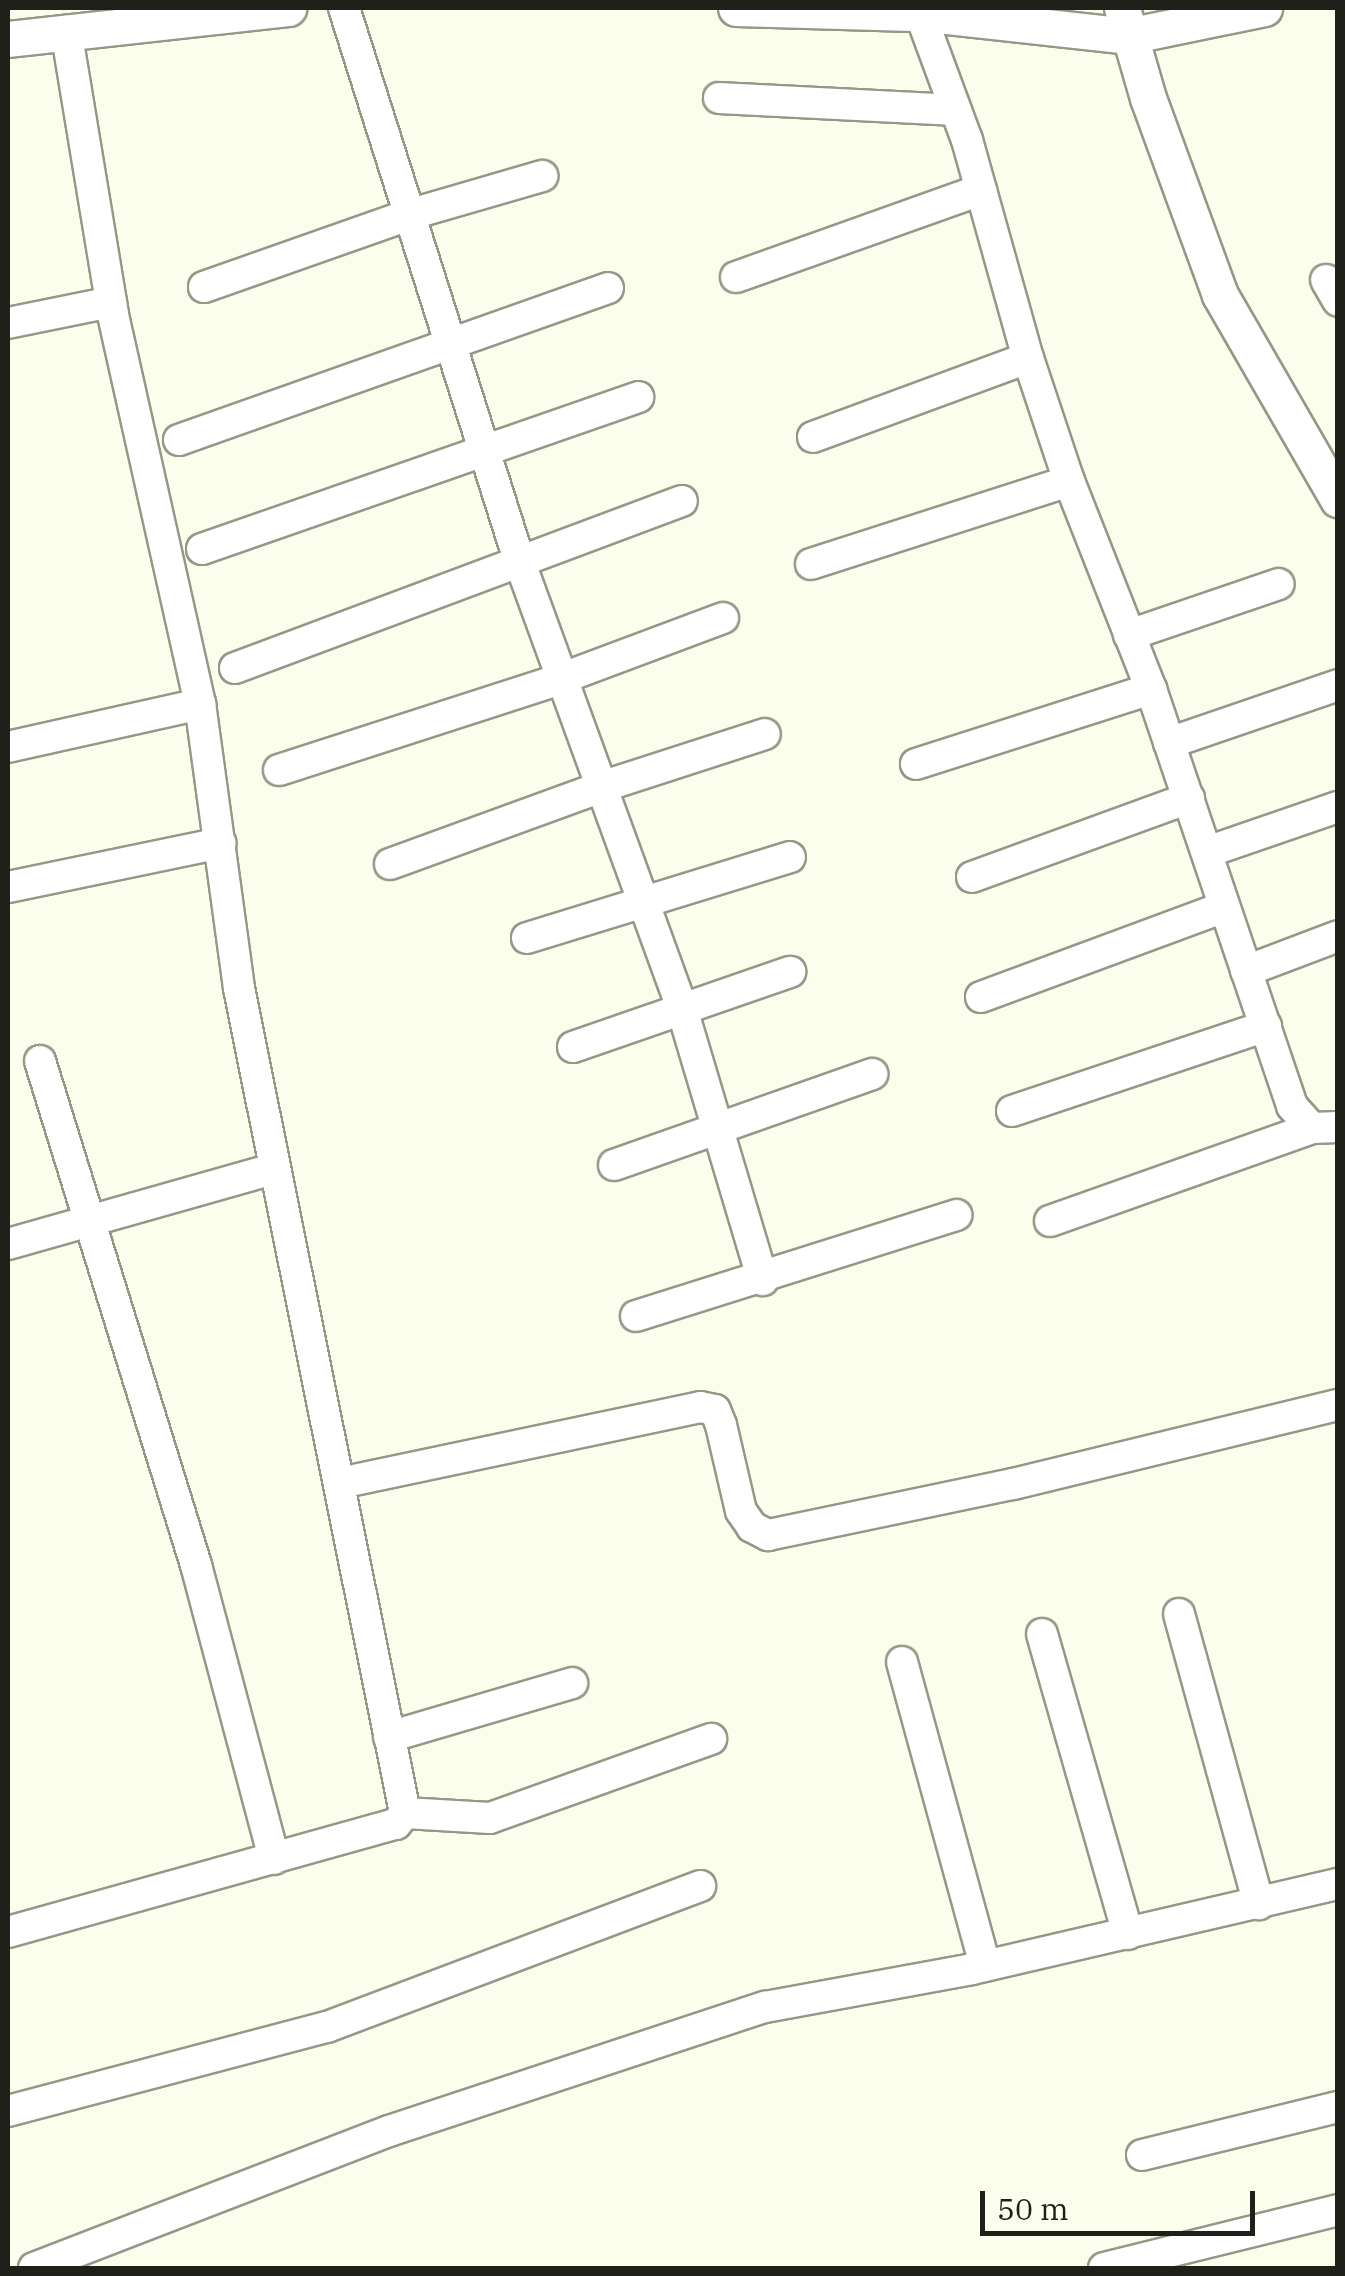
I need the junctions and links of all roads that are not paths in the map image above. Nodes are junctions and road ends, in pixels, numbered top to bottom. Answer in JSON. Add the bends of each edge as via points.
{"nodes":[{"id":1,"x":288,"y":8,"type":"edge"},
{"id":2,"x":344,"y":8,"type":"edge"},
{"id":3,"x":736,"y":8,"type":"edge"},
{"id":4,"x":1264,"y":8,"type":"edge"},
{"id":5,"x":920,"y":13,"type":"junction"},
{"id":6,"x":1125,"y":22,"type":"edge"},
{"id":7,"x":66,"y":31,"type":"junction"},
{"id":8,"x":8,"y":39,"type":"edge"},
{"id":9,"x":719,"y":98,"type":"dead end"},
{"id":10,"x":956,"y":110,"type":"junction"},
{"id":11,"x":542,"y":176,"type":"dead end"},
{"id":12,"x":981,"y":190,"type":"junction"},
{"id":13,"x":408,"y":215,"type":"junction"},
{"id":14,"x":736,"y":277,"type":"dead end"},
{"id":15,"x":204,"y":286,"type":"dead end"},
{"id":16,"x":608,"y":288,"type":"dead end"},
{"id":17,"x":111,"y":302,"type":"junction"},
{"id":18,"x":8,"y":323,"type":"edge"},
{"id":19,"x":450,"y":344,"type":"junction"},
{"id":20,"x":1028,"y":358,"type":"junction"},
{"id":21,"x":638,"y":397,"type":"dead end"},
{"id":22,"x":813,"y":437,"type":"dead end"},
{"id":23,"x":180,"y":440,"type":"dead end"},
{"id":24,"x":484,"y":450,"type":"junction"},
{"id":25,"x":1069,"y":481,"type":"junction"},
{"id":26,"x":1338,"y":498,"type":"edge"},
{"id":27,"x":682,"y":500,"type":"dead end"},
{"id":28,"x":202,"y":548,"type":"dead end"},
{"id":29,"x":518,"y":560,"type":"junction"},
{"id":30,"x":811,"y":564,"type":"dead end"},
{"id":31,"x":1279,"y":584,"type":"dead end"},
{"id":32,"x":723,"y":618,"type":"dead end"},
{"id":33,"x":1129,"y":635,"type":"junction"},
{"id":34,"x":235,"y":668,"type":"dead end"},
{"id":35,"x":560,"y":679,"type":"junction"},
{"id":36,"x":1338,"y":686,"type":"edge"},
{"id":37,"x":1150,"y":689,"type":"junction"},
{"id":38,"x":200,"y":704,"type":"junction"},
{"id":39,"x":766,"y":734,"type":"dead end"},
{"id":40,"x":1169,"y":743,"type":"junction"},
{"id":41,"x":8,"y":747,"type":"edge"},
{"id":42,"x":916,"y":764,"type":"dead end"},
{"id":43,"x":280,"y":770,"type":"dead end"},
{"id":44,"x":601,"y":787,"type":"junction"},
{"id":45,"x":1189,"y":798,"type":"junction"},
{"id":46,"x":1338,"y":806,"type":"edge"},
{"id":47,"x":220,"y":842,"type":"junction"},
{"id":48,"x":1207,"y":852,"type":"junction"},
{"id":49,"x":790,"y":856,"type":"dead end"},
{"id":50,"x":390,"y":864,"type":"dead end"},
{"id":51,"x":972,"y":877,"type":"dead end"},
{"id":52,"x":8,"y":887,"type":"edge"},
{"id":53,"x":643,"y":902,"type":"junction"},
{"id":54,"x":1224,"y":908,"type":"junction"},
{"id":55,"x":1338,"y":936,"type":"edge"},
{"id":56,"x":528,"y":938,"type":"dead end"},
{"id":57,"x":1246,"y":971,"type":"junction"},
{"id":58,"x":790,"y":972,"type":"dead end"},
{"id":59,"x":981,"y":996,"type":"dead end"},
{"id":60,"x":682,"y":1008,"type":"junction"},
{"id":61,"x":1266,"y":1026,"type":"junction"},
{"id":62,"x":573,"y":1048,"type":"dead end"},
{"id":63,"x":40,"y":1061,"type":"dead end"},
{"id":64,"x":872,"y":1074,"type":"dead end"},
{"id":65,"x":1012,"y":1112,"type":"dead end"},
{"id":66,"x":1325,"y":1128,"type":"edge"},
{"id":67,"x":720,"y":1129,"type":"junction"},
{"id":68,"x":614,"y":1165,"type":"dead end"},
{"id":69,"x":273,"y":1169,"type":"junction"},
{"id":70,"x":956,"y":1215,"type":"dead end"},
{"id":71,"x":90,"y":1219,"type":"junction"},
{"id":72,"x":1050,"y":1222,"type":"dead end"},
{"id":73,"x":8,"y":1244,"type":"edge"},
{"id":74,"x":763,"y":1280,"type":"junction"},
{"id":75,"x":636,"y":1316,"type":"dead end"},
{"id":76,"x":1338,"y":1405,"type":"edge"},
{"id":77,"x":340,"y":1484,"type":"junction"},
{"id":78,"x":1179,"y":1614,"type":"dead end"},
{"id":79,"x":1042,"y":1634,"type":"dead end"},
{"id":80,"x":902,"y":1662,"type":"dead end"},
{"id":81,"x":572,"y":1683,"type":"dead end"},
{"id":82,"x":389,"y":1736,"type":"junction"},
{"id":83,"x":711,"y":1739,"type":"dead end"},
{"id":84,"x":405,"y":1812,"type":"junction"},
{"id":85,"x":274,"y":1859,"type":"junction"},
{"id":86,"x":1338,"y":1884,"type":"edge"},
{"id":87,"x":700,"y":1886,"type":"dead end"},
{"id":88,"x":1258,"y":1904,"type":"junction"},
{"id":89,"x":8,"y":1932,"type":"edge"},
{"id":90,"x":1128,"y":1934,"type":"junction"},
{"id":91,"x":985,"y":1966,"type":"junction"},
{"id":92,"x":1338,"y":2107,"type":"edge"},
{"id":93,"x":8,"y":2111,"type":"edge"},
{"id":94,"x":1142,"y":2155,"type":"dead end"},
{"id":95,"x":1338,"y":2210,"type":"edge"},
{"id":96,"x":34,"y":2268,"type":"edge"},
{"id":97,"x":1104,"y":2268,"type":"edge"}],
"edges":[{"from":1,"to":7,"type":"street"},
{"from":2,"to":13,"type":"street"},
{"from":3,"to":5,"type":"street"},
{"from":4,"to":6,"type":"street"},
{"from":5,"to":6,"type":"street"},
{"from":5,"to":10,"type":"street"},
{"from":6,"to":26,"type":"street","via":[[1220,294]]},
{"from":7,"to":8,"type":"street"},
{"from":7,"to":17,"type":"street"},
{"from":9,"to":10,"type":"street"},
{"from":10,"to":12,"type":"street"},
{"from":11,"to":13,"type":"street"},
{"from":12,"to":14,"type":"street"},
{"from":12,"to":20,"type":"street"},
{"from":13,"to":15,"type":"street"},
{"from":13,"to":19,"type":"street"},
{"from":16,"to":19,"type":"street"},
{"from":17,"to":18,"type":"street"},
{"from":17,"to":38,"type":"street"},
{"from":19,"to":23,"type":"street"},
{"from":19,"to":24,"type":"street"},
{"from":20,"to":22,"type":"street"},
{"from":20,"to":25,"type":"street"},
{"from":21,"to":24,"type":"street"},
{"from":24,"to":28,"type":"street"},
{"from":24,"to":29,"type":"street"},
{"from":25,"to":30,"type":"street"},
{"from":25,"to":33,"type":"street"},
{"from":27,"to":29,"type":"street"},
{"from":29,"to":34,"type":"street"},
{"from":29,"to":35,"type":"street"},
{"from":31,"to":33,"type":"street"},
{"from":32,"to":35,"type":"street"},
{"from":33,"to":37,"type":"street"},
{"from":35,"to":43,"type":"street"},
{"from":35,"to":44,"type":"street"},
{"from":36,"to":40,"type":"street"},
{"from":37,"to":40,"type":"street"},
{"from":37,"to":42,"type":"street"},
{"from":38,"to":41,"type":"street"},
{"from":38,"to":47,"type":"street"},
{"from":39,"to":44,"type":"street"},
{"from":40,"to":45,"type":"street"},
{"from":44,"to":50,"type":"street"},
{"from":44,"to":53,"type":"street"},
{"from":45,"to":48,"type":"street"},
{"from":45,"to":51,"type":"street"},
{"from":46,"to":48,"type":"street"},
{"from":47,"to":52,"type":"street"},
{"from":47,"to":69,"type":"street","via":[[238,988]]},
{"from":48,"to":54,"type":"street"},
{"from":49,"to":53,"type":"street"},
{"from":53,"to":56,"type":"street"},
{"from":53,"to":60,"type":"street"},
{"from":54,"to":57,"type":"street"},
{"from":54,"to":59,"type":"street"},
{"from":55,"to":57,"type":"street"},
{"from":57,"to":61,"type":"street"},
{"from":58,"to":60,"type":"street"},
{"from":60,"to":62,"type":"street"},
{"from":60,"to":67,"type":"street"},
{"from":61,"to":65,"type":"street"},
{"from":61,"to":66,"type":"street","via":[[1292,1106]]},
{"from":63,"to":71,"type":"street"},
{"from":64,"to":67,"type":"street"},
{"from":66,"to":72,"type":"street"},
{"from":67,"to":68,"type":"street"},
{"from":67,"to":74,"type":"street"},
{"from":69,"to":71,"type":"street"},
{"from":69,"to":77,"type":"street"},
{"from":70,"to":74,"type":"street"},
{"from":71,"to":73,"type":"street"},
{"from":71,"to":85,"type":"street","via":[[196,1565]]},
{"from":74,"to":75,"type":"street"},
{"from":76,"to":77,"type":"street","via":[[768,1535],[741,1511],[721,1425],[715,1410],[700,1407]]},
{"from":77,"to":82,"type":"street"},
{"from":78,"to":88,"type":"street"},
{"from":79,"to":90,"type":"street"},
{"from":80,"to":91,"type":"street"},
{"from":81,"to":82,"type":"street"},
{"from":82,"to":84,"type":"street"},
{"from":83,"to":84,"type":"street","via":[[490,1818]]},
{"from":84,"to":85,"type":"street","via":[[396,1824]]},
{"from":85,"to":89,"type":"street"},
{"from":86,"to":88,"type":"street"},
{"from":87,"to":93,"type":"street","via":[[327,2027]]},
{"from":88,"to":90,"type":"street"},
{"from":90,"to":91,"type":"street"},
{"from":91,"to":96,"type":"street","via":[[765,2007],[389,2130]]},
{"from":92,"to":94,"type":"street"},
{"from":95,"to":97,"type":"street"}]}
